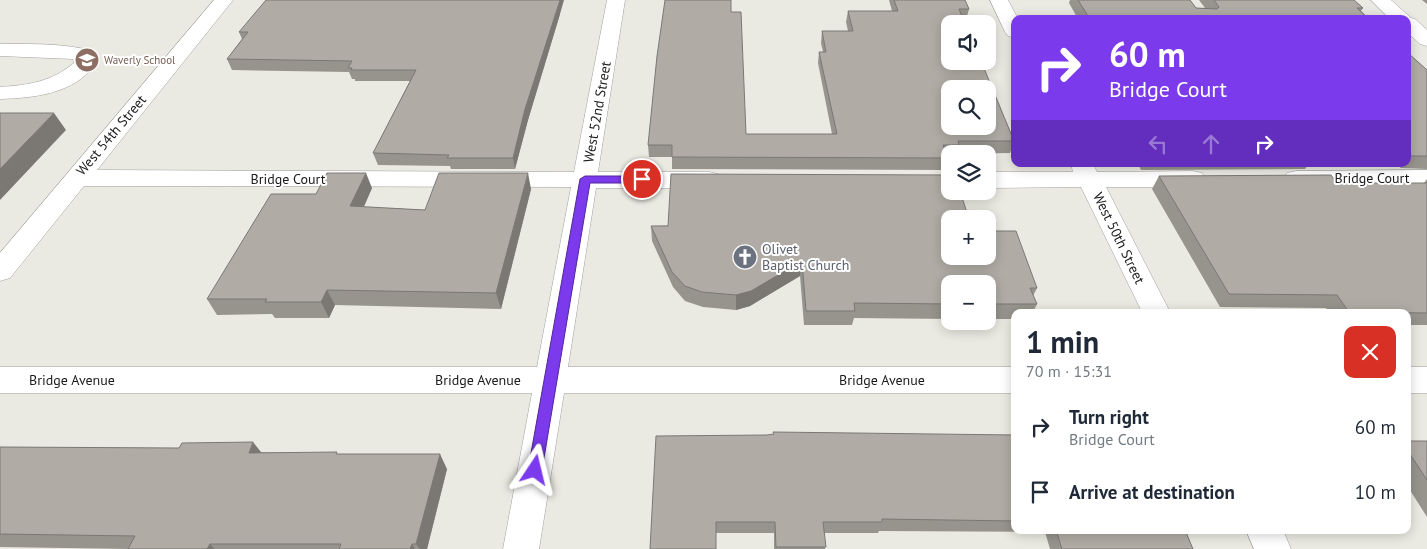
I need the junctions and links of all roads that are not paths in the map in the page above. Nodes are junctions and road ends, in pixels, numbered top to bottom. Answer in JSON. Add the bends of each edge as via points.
{"nodes":[{"id":1,"x":224,"y":0,"type":"edge"},
{"id":2,"x":616,"y":0,"type":"edge"},
{"id":3,"x":998,"y":0,"type":"edge"},
{"id":4,"x":1380,"y":0,"type":"edge"},
{"id":5,"x":1397,"y":15,"type":"edge"},
{"id":6,"x":1011,"y":24,"type":"edge"},
{"id":7,"x":1411,"y":26,"type":"edge"},
{"id":8,"x":1427,"y":40,"type":"edge"},
{"id":9,"x":0,"y":50,"type":"edge"},
{"id":10,"x":0,"y":94,"type":"edge"},
{"id":11,"x":1329,"y":171,"type":"edge"},
{"id":12,"x":1086,"y":172,"type":"edge"},
{"id":13,"x":75,"y":178,"type":"junction"},
{"id":14,"x":1427,"y":178,"type":"edge"},
{"id":15,"x":585,"y":179,"type":"junction"},
{"id":16,"x":996,"y":179,"type":"edge"},
{"id":17,"x":1216,"y":179,"type":"edge"},
{"id":18,"x":1276,"y":179,"type":"edge"},
{"id":19,"x":732,"y":180,"type":"edge"},
{"id":20,"x":0,"y":271,"type":"edge"},
{"id":21,"x":1154,"y":309,"type":"edge"},
{"id":22,"x":0,"y":380,"type":"edge"},
{"id":23,"x":550,"y":380,"type":"junction"},
{"id":24,"x":1011,"y":380,"type":"edge"},
{"id":25,"x":1411,"y":380,"type":"edge"},
{"id":26,"x":1427,"y":380,"type":"edge"},
{"id":27,"x":1266,"y":534,"type":"edge"},
{"id":28,"x":521,"y":549,"type":"edge"},
{"id":29,"x":1273,"y":549,"type":"edge"}],
"edges":[{"from":1,"to":13,"type":"street","name":"West 54th Street"},
{"from":2,"to":15,"type":"street","name":"West 52nd Street"},
{"from":3,"to":6,"type":"street"},
{"from":4,"to":5,"type":"street"},
{"from":7,"to":8,"type":"street"},
{"from":9,"to":10,"type":"street","via":[[82,54],[84,64],[70,78],[48,88]]},
{"from":11,"to":14,"type":"street","name":"Bridge Court"},
{"from":11,"to":18,"type":"street","name":"Bridge Court"},
{"from":12,"to":16,"type":"street"},
{"from":12,"to":17,"type":"street"},
{"from":12,"to":21,"type":"street","name":"West 50th Street"},
{"from":13,"to":15,"type":"street","name":"Bridge Court"},
{"from":13,"to":20,"type":"street","name":"West 54th Street"},
{"from":15,"to":19,"type":"street","name":"Bridge Court"},
{"from":15,"to":23,"type":"street","name":"West 52nd Street"},
{"from":22,"to":23,"type":"street","name":"Bridge Avenue"},
{"from":23,"to":24,"type":"street","name":"Bridge Avenue"},
{"from":23,"to":28,"type":"street","name":"West 52nd Street"},
{"from":25,"to":26,"type":"street"},
{"from":27,"to":29,"type":"street"}]}
